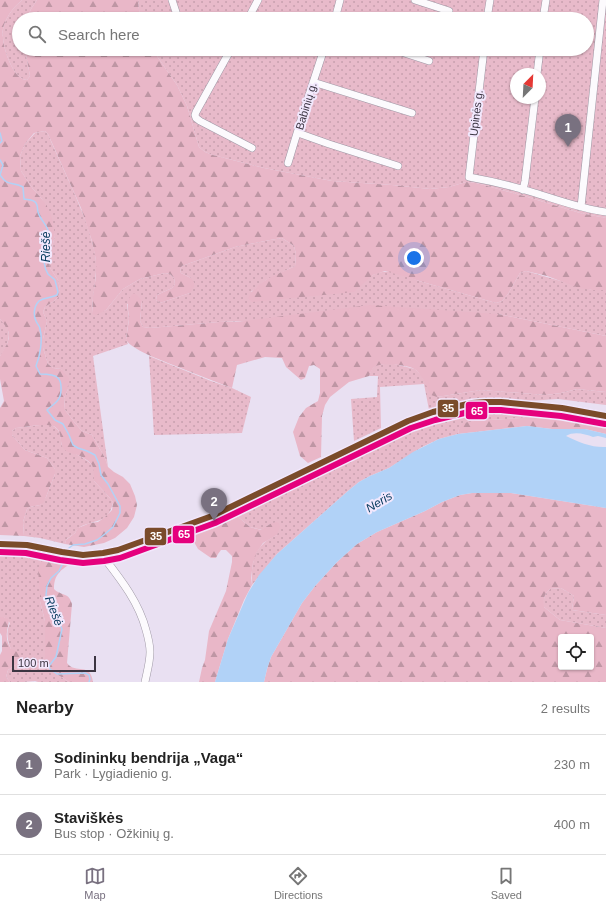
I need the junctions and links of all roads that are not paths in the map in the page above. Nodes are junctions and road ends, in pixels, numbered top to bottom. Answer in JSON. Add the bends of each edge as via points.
{"nodes":[{"id":1,"x":172,"y":0,"type":"edge"},
{"id":2,"x":258,"y":0,"type":"edge"},
{"id":3,"x":340,"y":0,"type":"edge"},
{"id":4,"x":415,"y":0,"type":"edge"},
{"id":5,"x":490,"y":0,"type":"edge"},
{"id":6,"x":546,"y":0,"type":"edge"},
{"id":7,"x":603,"y":0,"type":"edge"},
{"id":8,"x":449,"y":11,"type":"dead end"},
{"id":9,"x":176,"y":12,"type":"edge"},
{"id":10,"x":252,"y":12,"type":"edge"},
{"id":11,"x":337,"y":12,"type":"edge"},
{"id":12,"x":488,"y":12,"type":"edge"},
{"id":13,"x":544,"y":12,"type":"edge"},
{"id":14,"x":227,"y":56,"type":"edge"},
{"id":15,"x":322,"y":56,"type":"edge"},
{"id":16,"x":414,"y":56,"type":"edge"},
{"id":17,"x":483,"y":56,"type":"edge"},
{"id":18,"x":539,"y":56,"type":"edge"},
{"id":19,"x":429,"y":61,"type":"dead end"},
{"id":20,"x":538,"y":68,"type":"edge"},
{"id":21,"x":313,"y":82,"type":"junction"},
{"id":22,"x":533,"y":104,"type":"edge"},
{"id":23,"x":412,"y":113,"type":"dead end"},
{"id":24,"x":298,"y":133,"type":"junction"},
{"id":25,"x":252,"y":148,"type":"dead end"},
{"id":26,"x":288,"y":163,"type":"dead end"},
{"id":27,"x":398,"y":166,"type":"dead end"},
{"id":28,"x":523,"y":190,"type":"junction"},
{"id":29,"x":581,"y":207,"type":"junction"},
{"id":30,"x":606,"y":212,"type":"edge"},
{"id":31,"x":606,"y":416,"type":"edge"},
{"id":32,"x":0,"y":544,"type":"edge"},
{"id":33,"x":103,"y":553,"type":"junction"},
{"id":34,"x":145,"y":682,"type":"edge"}],
"edges":[{"from":1,"to":9,"type":"street"},
{"from":2,"to":10,"type":"street"},
{"from":3,"to":11,"type":"street"},
{"from":4,"to":8,"type":"street"},
{"from":5,"to":12,"type":"street"},
{"from":6,"to":13,"type":"street"},
{"from":7,"to":29,"type":"street"},
{"from":14,"to":25,"type":"street","via":[[195,115],[200,121]]},
{"from":15,"to":21,"type":"street","name":"Babinių g."},
{"from":16,"to":19,"type":"street"},
{"from":17,"to":28,"type":"street","name":"Upinės g.","via":[[469,177]]},
{"from":18,"to":20,"type":"street"},
{"from":21,"to":23,"type":"street"},
{"from":21,"to":24,"type":"street","name":"Babinių g."},
{"from":22,"to":28,"type":"street"},
{"from":24,"to":26,"type":"street","name":"Babinių g."},
{"from":24,"to":27,"type":"street"},
{"from":28,"to":29,"type":"street"},
{"from":29,"to":30,"type":"street"},
{"from":31,"to":33,"type":"street","via":[[562,408],[501,402],[472,403],[432,412],[408,421],[212,516],[130,546]]},
{"from":32,"to":33,"type":"street","via":[[27,545],[82,555]]},
{"from":33,"to":34,"type":"street","via":[[141,613],[150,652]]}]}
